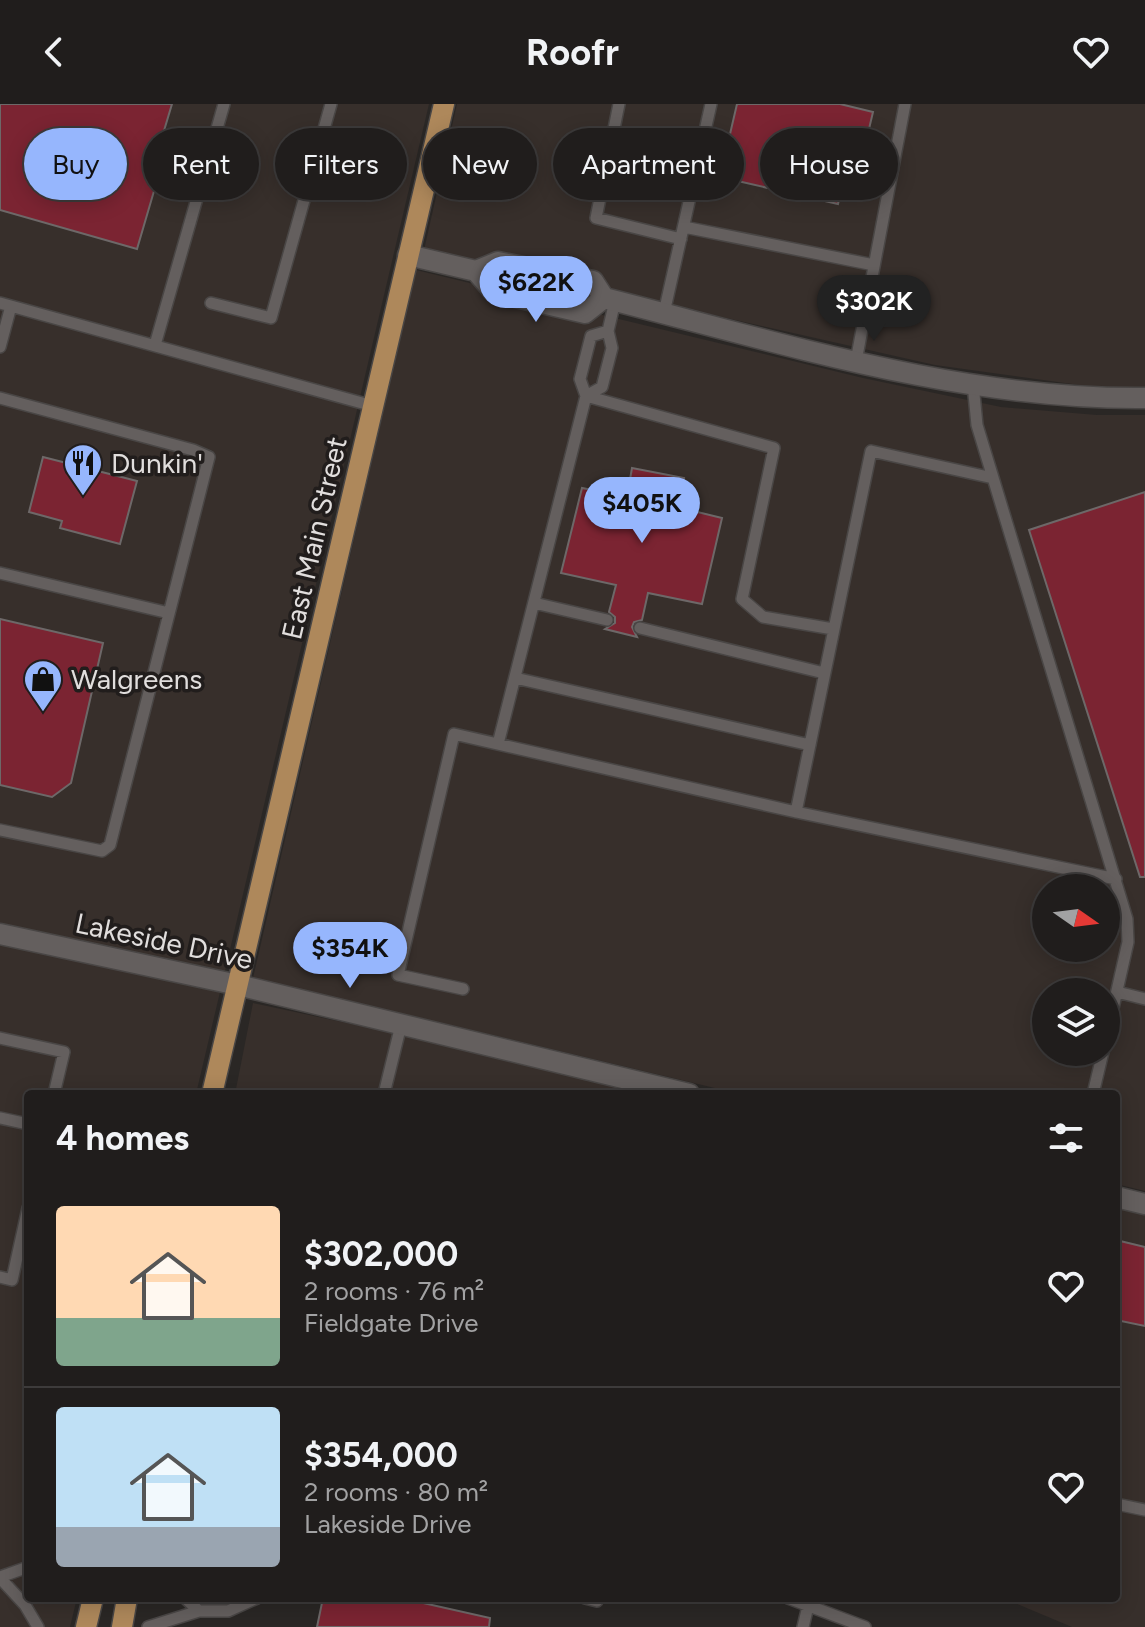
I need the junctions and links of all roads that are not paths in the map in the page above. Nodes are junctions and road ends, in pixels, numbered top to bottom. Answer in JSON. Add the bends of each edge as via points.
{"nodes":[{"id":1,"x":224,"y":104,"type":"edge"},
{"id":2,"x":331,"y":104,"type":"edge"},
{"id":3,"x":444,"y":104,"type":"edge"},
{"id":4,"x":619,"y":104,"type":"edge"},
{"id":5,"x":711,"y":104,"type":"edge"},
{"id":6,"x":905,"y":104,"type":"edge"},
{"id":7,"x":683,"y":233,"type":"junction"},
{"id":8,"x":408,"y":255,"type":"junction"},
{"id":9,"x":874,"y":265,"type":"junction"},
{"id":10,"x":476,"y":271,"type":"junction"},
{"id":11,"x":610,"y":300,"type":"junction"},
{"id":12,"x":211,"y":303,"type":"dead end"},
{"id":13,"x":6,"y":304,"type":"edge"},
{"id":14,"x":664,"y":313,"type":"junction"},
{"id":15,"x":608,"y":331,"type":"junction"},
{"id":16,"x":155,"y":345,"type":"junction"},
{"id":17,"x":0,"y":347,"type":"edge"},
{"id":18,"x":856,"y":361,"type":"junction"},
{"id":19,"x":973,"y":384,"type":"junction"},
{"id":20,"x":586,"y":396,"type":"junction"},
{"id":21,"x":0,"y":398,"type":"edge"},
{"id":22,"x":1145,"y":398,"type":"edge"},
{"id":23,"x":373,"y":406,"type":"junction"},
{"id":24,"x":993,"y":478,"type":"junction"},
{"id":25,"x":0,"y":573,"type":"edge"},
{"id":26,"x":534,"y":603,"type":"junction"},
{"id":27,"x":169,"y":613,"type":"junction"},
{"id":28,"x":607,"y":620,"type":"dead end"},
{"id":29,"x":640,"y":628,"type":"dead end"},
{"id":30,"x":833,"y":629,"type":"junction"},
{"id":31,"x":824,"y":673,"type":"junction"},
{"id":32,"x":515,"y":678,"type":"junction"},
{"id":33,"x":498,"y":744,"type":"junction"},
{"id":34,"x":810,"y":745,"type":"junction"},
{"id":35,"x":796,"y":812,"type":"junction"},
{"id":36,"x":0,"y":830,"type":"edge"},
{"id":37,"x":1092,"y":874,"type":"edge"},
{"id":38,"x":1114,"y":874,"type":"edge"},
{"id":39,"x":1120,"y":894,"type":"edge"},
{"id":40,"x":0,"y":934,"type":"edge"},
{"id":41,"x":1120,"y":978,"type":"edge"},
{"id":42,"x":238,"y":985,"type":"junction"},
{"id":43,"x":463,"y":989,"type":"dead end"},
{"id":44,"x":1120,"y":993,"type":"edge"},
{"id":45,"x":1145,"y":999,"type":"edge"},
{"id":46,"x":401,"y":1025,"type":"junction"},
{"id":47,"x":0,"y":1038,"type":"edge"},
{"id":48,"x":1100,"y":1066,"type":"edge"},
{"id":49,"x":55,"y":1090,"type":"edge"},
{"id":50,"x":213,"y":1090,"type":"edge"},
{"id":51,"x":220,"y":1090,"type":"edge"},
{"id":52,"x":385,"y":1090,"type":"edge"},
{"id":53,"x":672,"y":1090,"type":"edge"},
{"id":54,"x":1094,"y":1090,"type":"edge"},
{"id":55,"x":0,"y":1118,"type":"edge"},
{"id":56,"x":24,"y":1123,"type":"edge"},
{"id":57,"x":1120,"y":1198,"type":"edge"},
{"id":58,"x":1145,"y":1204,"type":"edge"},
{"id":59,"x":24,"y":1226,"type":"edge"},
{"id":60,"x":0,"y":1277,"type":"edge"},
{"id":61,"x":1120,"y":1505,"type":"edge"},
{"id":62,"x":1145,"y":1510,"type":"edge"},
{"id":63,"x":24,"y":1568,"type":"edge"},
{"id":64,"x":0,"y":1577,"type":"edge"},
{"id":65,"x":92,"y":1602,"type":"edge"},
{"id":66,"x":126,"y":1602,"type":"edge"},
{"id":67,"x":189,"y":1602,"type":"edge"},
{"id":68,"x":248,"y":1602,"type":"edge"},
{"id":69,"x":798,"y":1602,"type":"edge"},
{"id":70,"x":808,"y":1606,"type":"junction"},
{"id":71,"x":199,"y":1611,"type":"junction"},
{"id":72,"x":38,"y":1627,"type":"edge"},
{"id":73,"x":86,"y":1627,"type":"edge"},
{"id":74,"x":122,"y":1627,"type":"edge"},
{"id":75,"x":148,"y":1627,"type":"edge"},
{"id":76,"x":803,"y":1627,"type":"edge"},
{"id":77,"x":865,"y":1627,"type":"edge"}],
"edges":[{"from":1,"to":16,"type":"lane"},
{"from":2,"to":12,"type":"lane","via":[[271,318]]},
{"from":3,"to":8,"type":"main road","name":"East Main Street"},
{"from":4,"to":7,"type":"lane","via":[[596,218]]},
{"from":5,"to":7,"type":"lane"},
{"from":6,"to":9,"type":"lane"},
{"from":7,"to":9,"type":"lane"},
{"from":7,"to":14,"type":"lane"},
{"from":8,"to":10,"type":"street"},
{"from":8,"to":23,"type":"main road","name":"East Main Street"},
{"from":9,"to":18,"type":"lane"},
{"from":10,"to":11,"type":"street","via":[[498,262],[593,281]]},
{"from":10,"to":11,"type":"street","via":[[494,292],[585,313]]},
{"from":11,"to":14,"type":"street"},
{"from":11,"to":15,"type":"lane"},
{"from":13,"to":16,"type":"lane"},
{"from":13,"to":17,"type":"lane"},
{"from":14,"to":18,"type":"street"},
{"from":15,"to":20,"type":"lane","via":[[612,348],[602,387]]},
{"from":15,"to":20,"type":"lane","via":[[591,336],[580,379]]},
{"from":16,"to":23,"type":"lane"},
{"from":18,"to":19,"type":"street","via":[[921,378]]},
{"from":19,"to":22,"type":"street","via":[[1088,399]]},
{"from":19,"to":24,"type":"lane","via":[[977,425]]},
{"from":20,"to":26,"type":"lane"},
{"from":20,"to":30,"type":"lane","via":[[774,448],[742,599],[763,617]]},
{"from":21,"to":27,"type":"lane","via":[[209,457]]},
{"from":23,"to":42,"type":"main road","name":"East Main Street"},
{"from":24,"to":30,"type":"lane","via":[[871,451]]},
{"from":24,"to":38,"type":"lane"},
{"from":25,"to":27,"type":"lane"},
{"from":26,"to":28,"type":"lane"},
{"from":26,"to":32,"type":"lane"},
{"from":27,"to":36,"type":"lane","via":[[110,845],[102,851]]},
{"from":29,"to":31,"type":"lane"},
{"from":30,"to":31,"type":"lane"},
{"from":31,"to":34,"type":"lane"},
{"from":32,"to":33,"type":"lane"},
{"from":32,"to":34,"type":"lane"},
{"from":33,"to":35,"type":"lane"},
{"from":33,"to":43,"type":"lane","via":[[454,734],[398,975]]},
{"from":34,"to":35,"type":"lane"},
{"from":35,"to":37,"type":"lane"},
{"from":39,"to":41,"type":"lane","via":[[1128,942]]},
{"from":40,"to":42,"type":"street","name":"Lakeside Drive"},
{"from":42,"to":46,"type":"street","name":"Lakeside Drive"},
{"from":42,"to":50,"type":"main road","name":"East Main Street"},
{"from":42,"to":51,"type":"main road","name":"East Main Street"},
{"from":44,"to":45,"type":"lane"},
{"from":46,"to":52,"type":"lane"},
{"from":46,"to":53,"type":"street","name":"Lakeside Drive"},
{"from":47,"to":49,"type":"lane","via":[[64,1052]]},
{"from":48,"to":54,"type":"lane"},
{"from":55,"to":56,"type":"lane"},
{"from":57,"to":58,"type":"street"},
{"from":59,"to":60,"type":"lane","via":[[12,1280]]},
{"from":61,"to":62,"type":"lane"},
{"from":63,"to":64,"type":"lane"},
{"from":64,"to":72,"type":"lane"},
{"from":65,"to":73,"type":"main road"},
{"from":66,"to":74,"type":"main road"},
{"from":67,"to":71,"type":"lane"},
{"from":68,"to":71,"type":"lane","via":[[228,1611]]},
{"from":69,"to":70,"type":"lane"},
{"from":70,"to":76,"type":"lane"},
{"from":70,"to":77,"type":"lane"},
{"from":71,"to":75,"type":"lane"}]}
